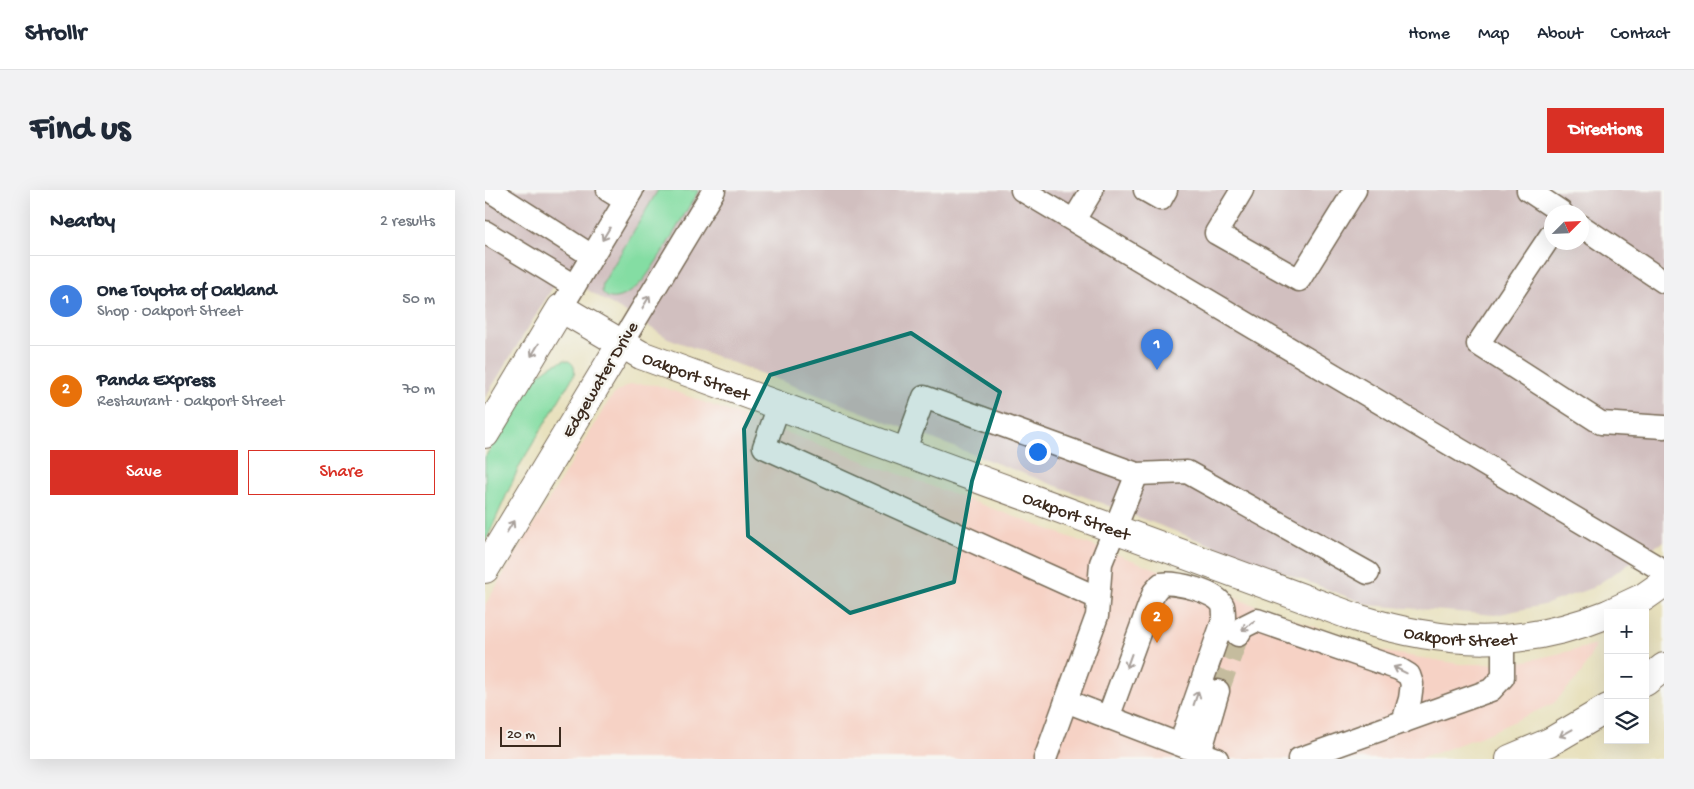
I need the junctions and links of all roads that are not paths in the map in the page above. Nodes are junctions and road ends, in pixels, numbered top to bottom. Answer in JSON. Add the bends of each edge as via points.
{"nodes":[{"id":1,"x":489,"y":190,"type":"edge"},
{"id":2,"x":713,"y":190,"type":"edge"},
{"id":3,"x":1022,"y":190,"type":"edge"},
{"id":4,"x":1093,"y":190,"type":"edge"},
{"id":5,"x":1145,"y":190,"type":"edge"},
{"id":6,"x":1166,"y":190,"type":"edge"},
{"id":7,"x":1242,"y":190,"type":"edge"},
{"id":8,"x":1355,"y":190,"type":"edge"},
{"id":9,"x":1528,"y":190,"type":"edge"},
{"id":10,"x":622,"y":194,"type":"edge"},
{"id":11,"x":1550,"y":205,"type":"edge"},
{"id":12,"x":1074,"y":220,"type":"junction"},
{"id":13,"x":1589,"y":231,"type":"edge"},
{"id":14,"x":485,"y":232,"type":"edge"},
{"id":15,"x":1544,"y":245,"type":"edge"},
{"id":16,"x":592,"y":256,"type":"junction"},
{"id":17,"x":1664,"y":282,"type":"edge"},
{"id":18,"x":567,"y":297,"type":"junction"},
{"id":19,"x":621,"y":344,"type":"junction"},
{"id":20,"x":779,"y":406,"type":"junction"},
{"id":21,"x":1664,"y":427,"type":"edge"},
{"id":22,"x":485,"y":434,"type":"edge"},
{"id":23,"x":904,"y":452,"type":"junction"},
{"id":24,"x":1137,"y":474,"type":"junction"},
{"id":25,"x":1114,"y":529,"type":"junction"},
{"id":26,"x":485,"y":569,"type":"edge"},
{"id":27,"x":1664,"y":571,"type":"edge"},
{"id":28,"x":1368,"y":573,"type":"dead end"},
{"id":29,"x":1664,"y":583,"type":"edge"},
{"id":30,"x":1098,"y":598,"type":"junction"},
{"id":31,"x":1618,"y":609,"type":"edge"},
{"id":32,"x":1604,"y":615,"type":"edge"},
{"id":33,"x":1238,"y":635,"type":"tunnel mouth"},
{"id":34,"x":1503,"y":640,"type":"junction"},
{"id":35,"x":1664,"y":667,"type":"edge"},
{"id":36,"x":1649,"y":679,"type":"edge"},
{"id":37,"x":1218,"y":692,"type":"tunnel mouth"},
{"id":38,"x":1065,"y":701,"type":"junction"},
{"id":39,"x":1604,"y":710,"type":"edge"},
{"id":40,"x":1404,"y":717,"type":"junction"},
{"id":41,"x":1108,"y":718,"type":"junction"},
{"id":42,"x":1199,"y":752,"type":"edge"},
{"id":43,"x":1048,"y":758,"type":"edge"},
{"id":44,"x":1299,"y":759,"type":"edge"},
{"id":45,"x":1510,"y":759,"type":"edge"}],
"edges":[{"from":1,"to":16,"type":"street"},
{"from":19,"to":2,"type":"street","name":"Edgewater Drive","one_way":true},
{"from":3,"to":12,"type":"street"},
{"from":4,"to":12,"type":"street"},
{"from":5,"to":6,"type":"street","via":[[1161,199]]},
{"from":7,"to":8,"type":"street","via":[[1216,233],[1299,280]]},
{"from":9,"to":11,"type":"street"},
{"from":10,"to":16,"type":"street","one_way":true},
{"from":12,"to":27,"type":"street"},
{"from":13,"to":17,"type":"street"},
{"from":14,"to":18,"type":"street"},
{"from":15,"to":21,"type":"street","via":[[1478,344],[1601,424]]},
{"from":16,"to":18,"type":"street"},
{"from":18,"to":19,"type":"main road","name":"Oakport Street"},
{"from":18,"to":22,"type":"main road","one_way":true},
{"from":19,"to":20,"type":"main road","name":"Oakport Street","via":[[641,355]]},
{"from":26,"to":19,"type":"main road","name":"Edgewater Drive","one_way":true},
{"from":20,"to":23,"type":"main road","name":"Oakport Street"},
{"from":20,"to":30,"type":"street","via":[[764,447]]},
{"from":23,"to":24,"type":"street","via":[[923,396]]},
{"from":23,"to":25,"type":"main road","name":"Oakport Street"},
{"from":24,"to":25,"type":"street"},
{"from":24,"to":28,"type":"street","via":[[1187,472]]},
{"from":25,"to":30,"type":"street","via":[[1101,563]]},
{"from":25,"to":34,"type":"main road","name":"Oakport Street","via":[[1395,630],[1439,638]]},
{"from":29,"to":31,"type":"main road","name":"Oakport Street"},
{"from":30,"to":38,"type":"street","via":[[1097,616]]},
{"from":32,"to":34,"type":"main road","name":"Oakport Street","via":[[1538,635]]},
{"from":40,"to":33,"type":"street","one_way":true,"via":[[1412,684],[1409,675],[1399,669],[1257,620],[1243,627]]},
{"from":34,"to":40,"type":"street","via":[[1503,677],[1491,690]]},
{"from":35,"to":36,"type":"main road"},
{"from":37,"to":42,"type":"street"},
{"from":38,"to":41,"type":"street"},
{"from":38,"to":43,"type":"street"},
{"from":39,"to":45,"type":"main road","one_way":true,"via":[[1550,742]]},
{"from":40,"to":44,"type":"street"},
{"from":41,"to":42,"type":"street"},
{"from":42,"to":41,"type":"street","one_way":true,"via":[[1224,618],[1222,605],[1213,595],[1171,582],[1161,584],[1154,592]]}]}
